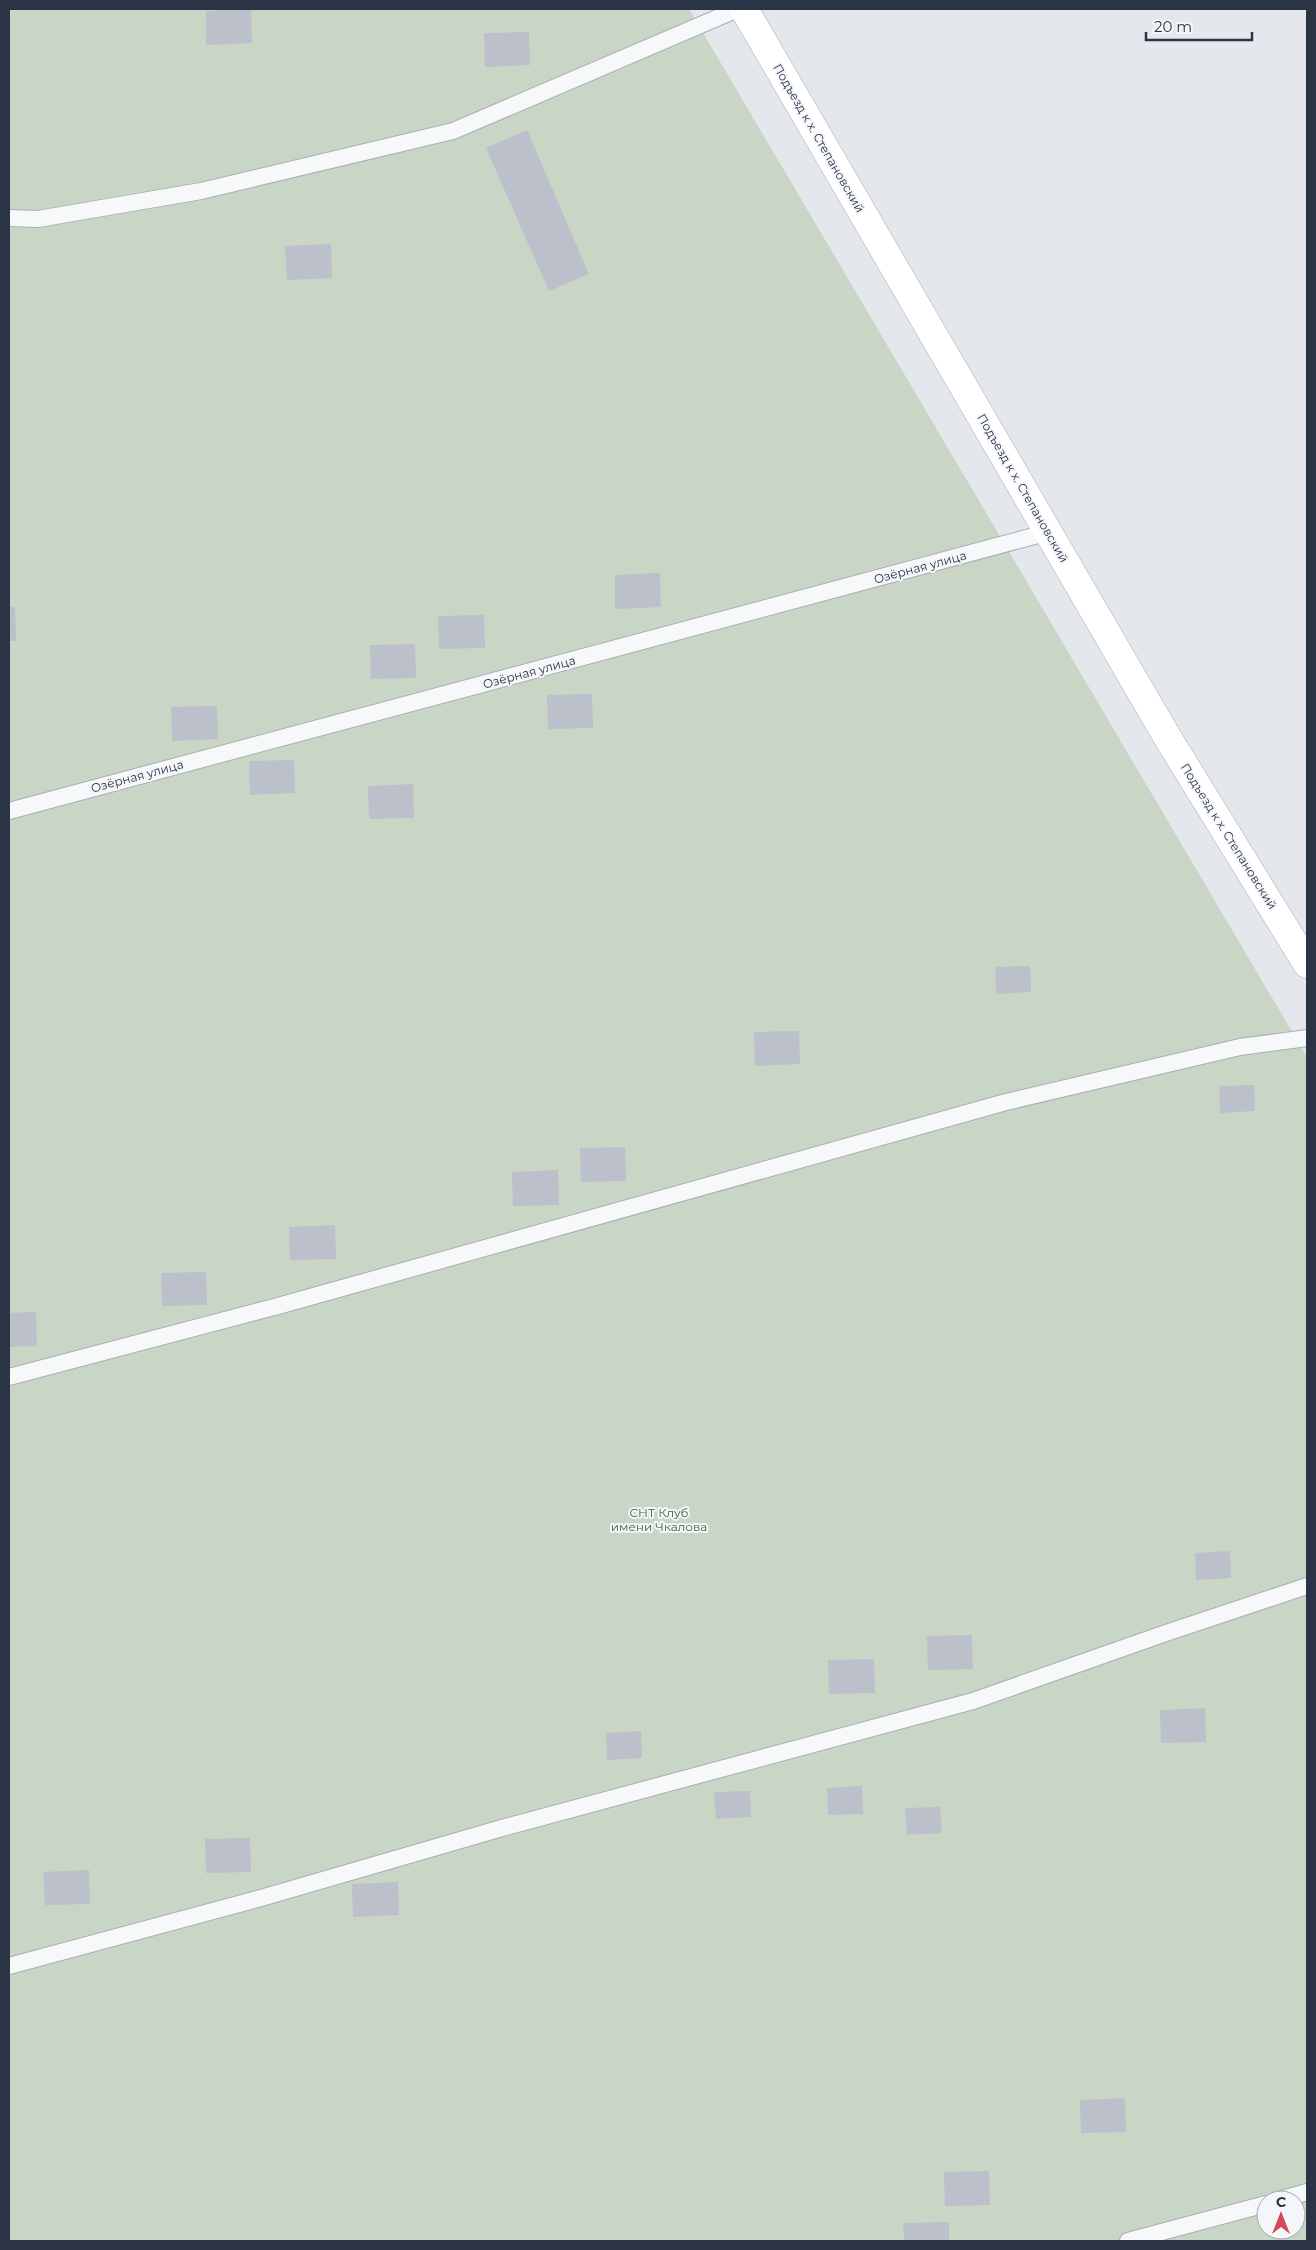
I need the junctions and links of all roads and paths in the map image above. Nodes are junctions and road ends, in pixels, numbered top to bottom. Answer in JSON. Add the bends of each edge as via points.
{"nodes":[{"id":1,"x":738,"y":9,"type":"edge"},
{"id":2,"x":744,"y":9,"type":"edge"},
{"id":3,"x":9,"y":218,"type":"edge"},
{"id":4,"x":1048,"y":532,"type":"junction"},
{"id":5,"x":9,"y":810,"type":"edge"},
{"id":6,"x":1307,"y":964,"type":"edge"},
{"id":7,"x":1307,"y":1038,"type":"edge"},
{"id":8,"x":9,"y":1377,"type":"edge"},
{"id":9,"x":1307,"y":1586,"type":"edge"},
{"id":10,"x":9,"y":1966,"type":"edge"},
{"id":11,"x":1256,"y":2207,"type":"edge"},
{"id":12,"x":1128,"y":2241,"type":"edge"}],
"edges":[{"from":1,"to":3,"type":"lane","via":[[453,131],[201,191],[38,219]]},
{"from":2,"to":4,"type":"street","name":"Подъезд к х. Степановский"},
{"from":4,"to":5,"type":"lane","name":"Озёрная улица"},
{"from":4,"to":6,"type":"street","name":"Подъезд к х. Степановский","via":[[1166,735]]},
{"from":7,"to":8,"type":"lane","via":[[1240,1047],[1006,1102],[278,1306]]},
{"from":9,"to":10,"type":"lane","via":[[973,1701],[511,1825],[261,1898]]},
{"from":11,"to":12,"type":"lane"}]}
